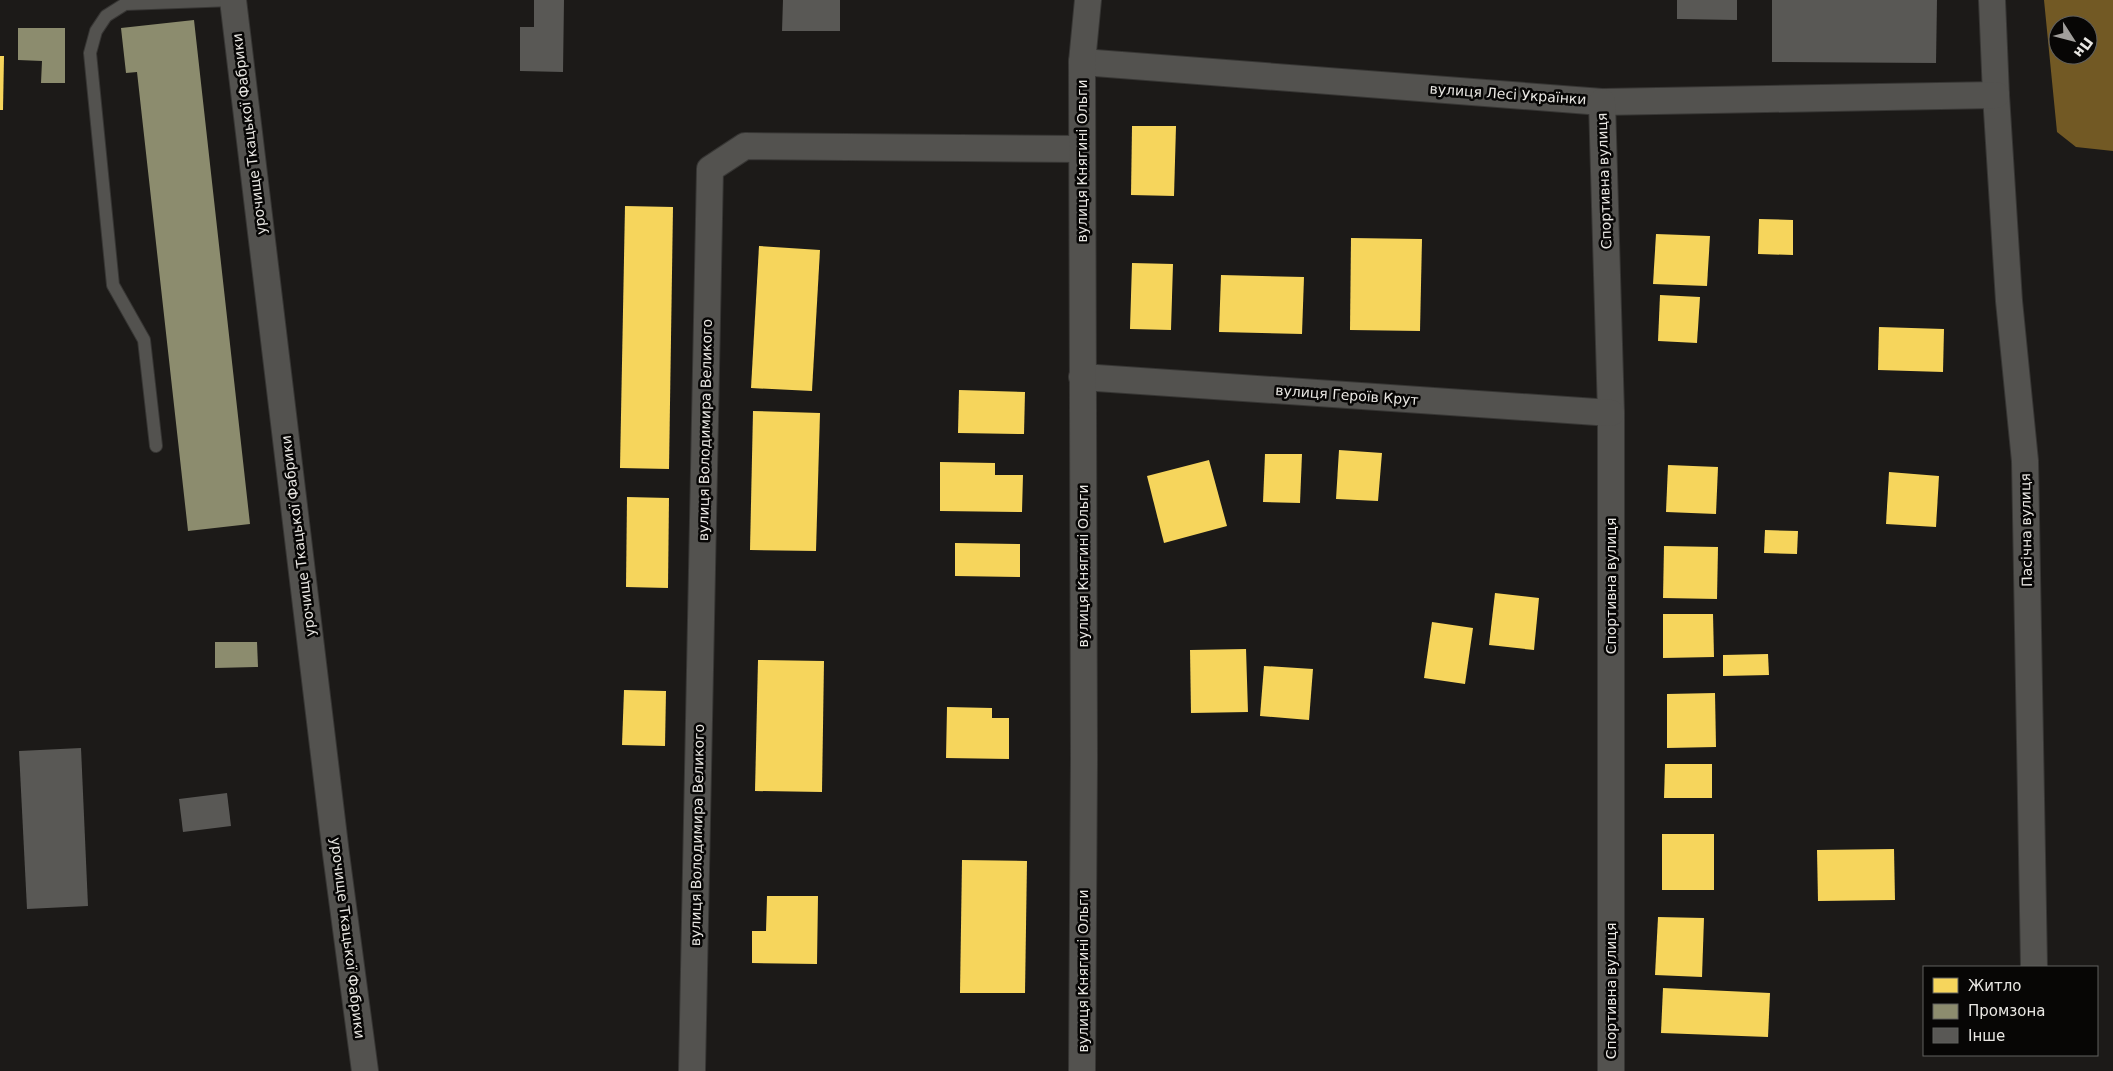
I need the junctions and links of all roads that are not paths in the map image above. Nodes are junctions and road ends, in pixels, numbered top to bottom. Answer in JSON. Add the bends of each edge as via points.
{"nodes":[{"id":1,"x":233,"y":0,"type":"edge"},
{"id":2,"x":1088,"y":0,"type":"edge"},
{"id":3,"x":1992,"y":0,"type":"edge"},
{"id":4,"x":1082,"y":62,"type":"junction"},
{"id":5,"x":1996,"y":94,"type":"junction"},
{"id":6,"x":1602,"y":102,"type":"junction"},
{"id":7,"x":1082,"y":149,"type":"junction"},
{"id":8,"x":1082,"y":377,"type":"junction"},
{"id":9,"x":1611,"y":413,"type":"junction"},
{"id":10,"x":156,"y":446,"type":"dead end"},
{"id":11,"x":2034,"y":966,"type":"edge"},
{"id":12,"x":365,"y":1071,"type":"edge"},
{"id":13,"x":692,"y":1071,"type":"edge"},
{"id":14,"x":1082,"y":1071,"type":"edge"},
{"id":15,"x":1611,"y":1071,"type":"edge"}],
"edges":[{"from":1,"to":10,"type":"lane","via":[[125,4],[106,16],[96,31],[90,53],[114,285],[144,340]]},
{"from":1,"to":12,"type":"street","name":"урочище Ткацької Фабрики"},
{"from":2,"to":4,"type":"street","name":"вулиця Княгині Ольги"},
{"from":3,"to":5,"type":"street","name":"Пасічна вулиця"},
{"from":4,"to":6,"type":"street","name":"вулиця Лесі Українки"},
{"from":4,"to":7,"type":"street","name":"вулиця Княгині Ольги"},
{"from":5,"to":6,"type":"street","name":"вулиця Лесі Українки"},
{"from":5,"to":11,"type":"street","name":"Пасічна вулиця","via":[[2009,301],[2025,461]]},
{"from":6,"to":9,"type":"street","name":"Спортивна вулиця"},
{"from":7,"to":8,"type":"street","name":"вулиця Княгині Ольги"},
{"from":7,"to":13,"type":"street","name":"вулиця Володимира Великого","via":[[745,146],[710,169]]},
{"from":8,"to":9,"type":"street","name":"вулиця Героїв Крут"},
{"from":8,"to":14,"type":"street","name":"вулиця Княгині Ольги"},
{"from":9,"to":15,"type":"street","name":"Спортивна вулиця"}]}
